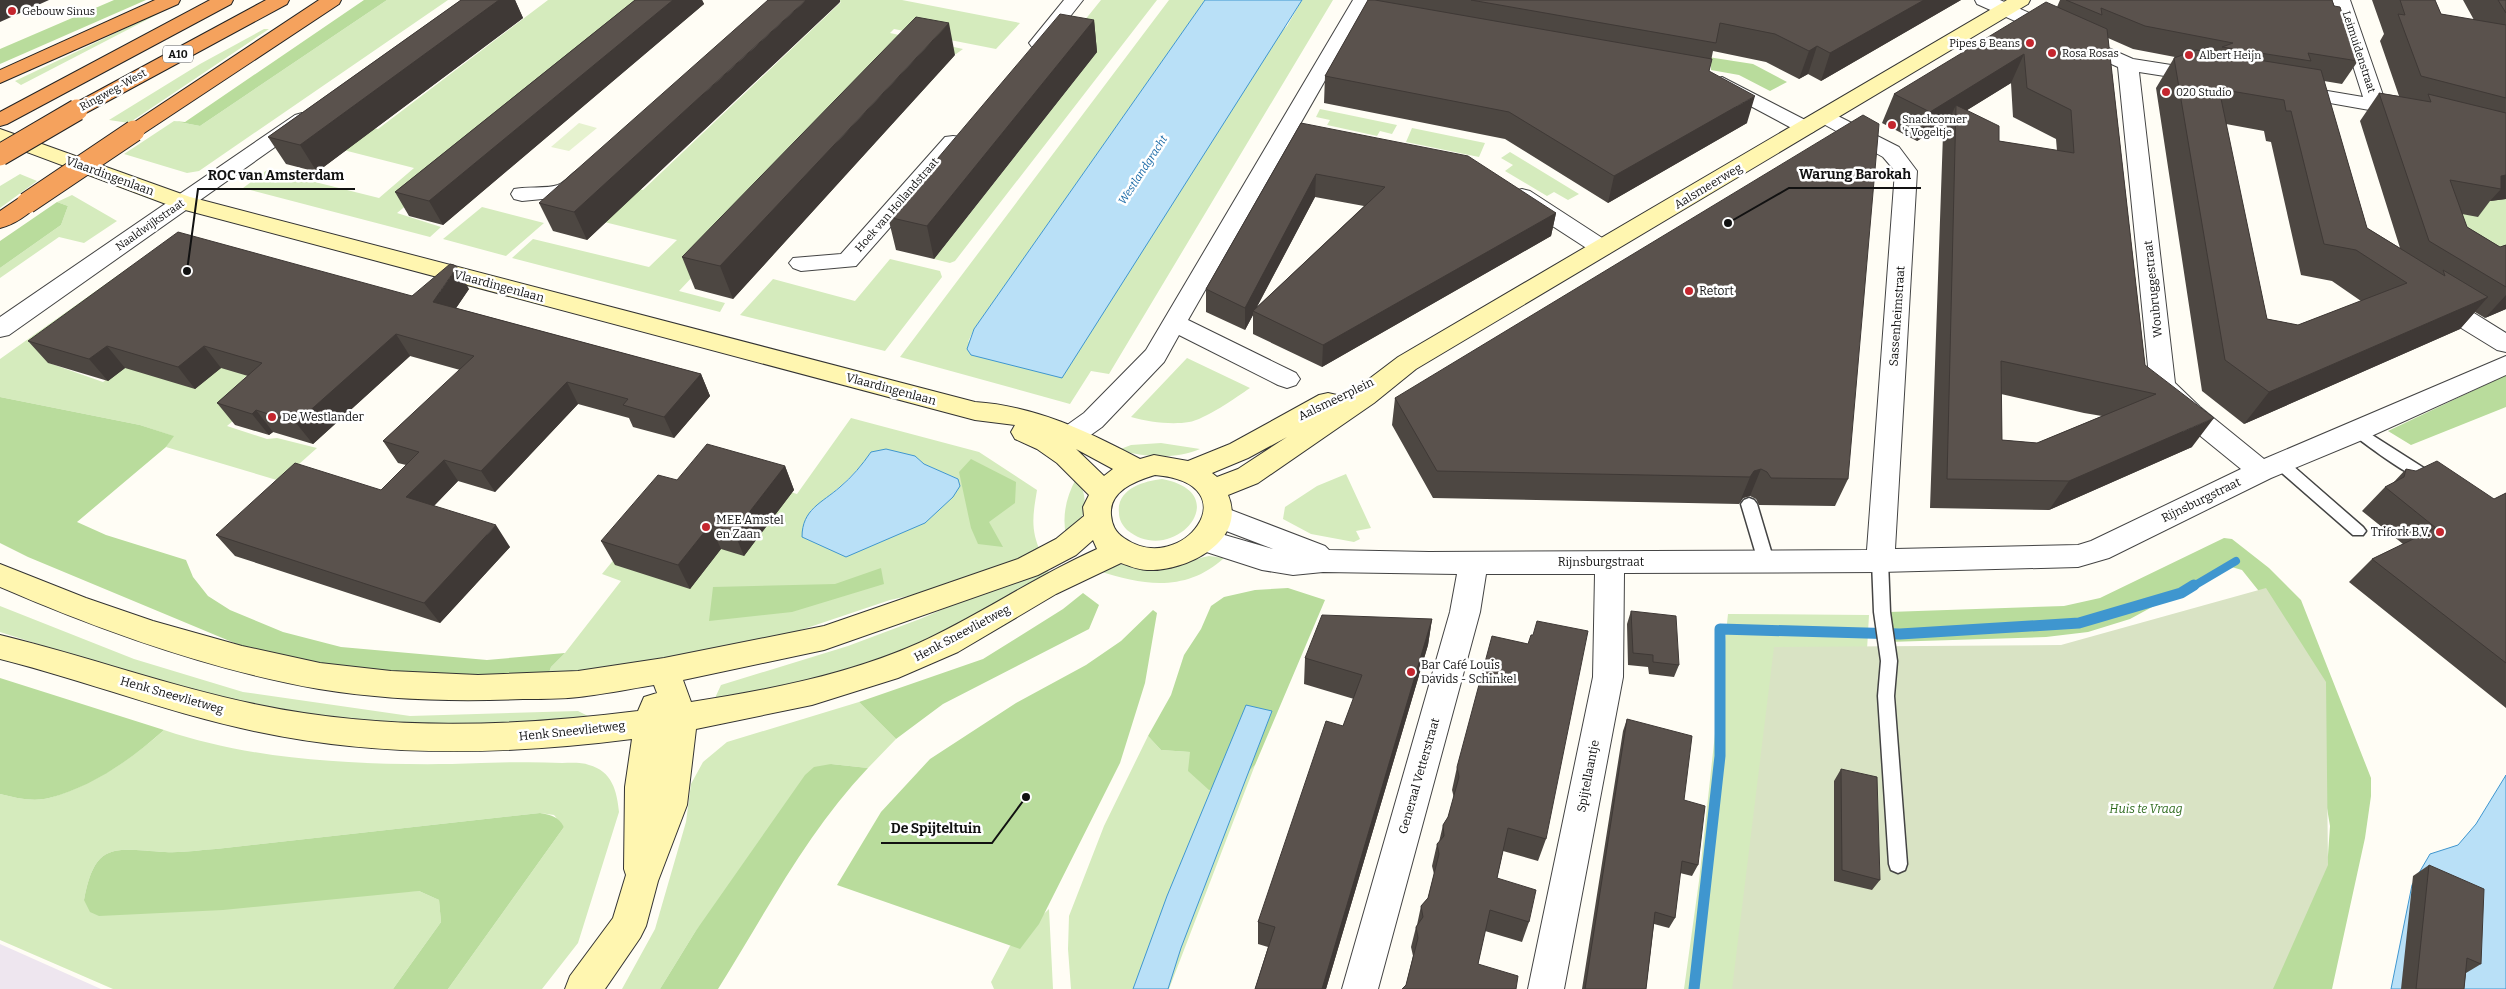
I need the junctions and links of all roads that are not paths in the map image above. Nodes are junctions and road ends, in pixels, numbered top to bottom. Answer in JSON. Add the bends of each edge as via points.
{"nodes":[{"id":1,"x":171,"y":0,"type":"edge"},
{"id":2,"x":224,"y":0,"type":"edge"},
{"id":3,"x":280,"y":0,"type":"edge"},
{"id":4,"x":332,"y":0,"type":"edge"},
{"id":5,"x":1074,"y":0,"type":"edge"},
{"id":6,"x":1984,"y":0,"type":"edge"},
{"id":7,"x":2341,"y":0,"type":"edge"},
{"id":8,"x":2014,"y":5,"type":"edge"},
{"id":9,"x":1363,"y":11,"type":"edge"},
{"id":10,"x":1026,"y":58,"type":"edge"},
{"id":11,"x":2128,"y":64,"type":"junction"},
{"id":12,"x":0,"y":77,"type":"edge"},
{"id":13,"x":1706,"y":79,"type":"edge"},
{"id":14,"x":2227,"y":80,"type":"edge"},
{"id":15,"x":2274,"y":88,"type":"edge"},
{"id":16,"x":2376,"y":105,"type":"junction"},
{"id":17,"x":320,"y":106,"type":"edge"},
{"id":18,"x":2430,"y":119,"type":"edge"},
{"id":19,"x":0,"y":120,"type":"edge"},
{"id":20,"x":1816,"y":122,"type":"junction"},
{"id":21,"x":967,"y":126,"type":"edge"},
{"id":22,"x":0,"y":135,"type":"edge"},
{"id":23,"x":0,"y":155,"type":"edge"},
{"id":24,"x":601,"y":158,"type":"edge"},
{"id":25,"x":1501,"y":183,"type":"edge"},
{"id":26,"x":522,"y":194,"type":"dead end"},
{"id":27,"x":182,"y":202,"type":"junction"},
{"id":28,"x":0,"y":221,"type":"edge"},
{"id":29,"x":1602,"y":248,"type":"junction"},
{"id":30,"x":801,"y":263,"type":"dead end"},
{"id":31,"x":2414,"y":287,"type":"edge"},
{"id":32,"x":1173,"y":324,"type":"junction"},
{"id":33,"x":0,"y":329,"type":"edge"},
{"id":34,"x":2506,"y":344,"type":"edge"},
{"id":35,"x":2506,"y":364,"type":"edge"},
{"id":36,"x":1395,"y":371,"type":"junction"},
{"id":37,"x":1287,"y":379,"type":"dead end"},
{"id":38,"x":2358,"y":431,"type":"junction"},
{"id":39,"x":1065,"y":441,"type":"junction"},
{"id":40,"x":2270,"y":467,"type":"junction"},
{"id":41,"x":1136,"y":468,"type":"junction"},
{"id":42,"x":1189,"y":471,"type":"junction"},
{"id":43,"x":2446,"y":484,"type":"edge"},
{"id":44,"x":1102,"y":491,"type":"junction"},
{"id":45,"x":1749,"y":504,"type":"edge"},
{"id":46,"x":1211,"y":515,"type":"junction"},
{"id":47,"x":1096,"y":521,"type":"junction"},
{"id":48,"x":2358,"y":531,"type":"dead end"},
{"id":49,"x":1120,"y":551,"type":"junction"},
{"id":50,"x":1880,"y":560,"type":"junction"},
{"id":51,"x":1766,"y":561,"type":"junction"},
{"id":52,"x":1474,"y":562,"type":"junction"},
{"id":53,"x":1610,"y":562,"type":"junction"},
{"id":54,"x":0,"y":575,"type":"edge"},
{"id":55,"x":0,"y":647,"type":"edge"},
{"id":56,"x":664,"y":671,"type":"junction"},
{"id":57,"x":681,"y":718,"type":"junction"},
{"id":58,"x":650,"y":723,"type":"junction"},
{"id":59,"x":1898,"y":864,"type":"dead end"},
{"id":60,"x":642,"y":880,"type":"junction"},
{"id":61,"x":583,"y":989,"type":"edge"},
{"id":62,"x":1360,"y":989,"type":"edge"},
{"id":63,"x":1546,"y":989,"type":"edge"}],
"edges":[{"from":1,"to":12,"type":"highway"},
{"from":2,"to":19,"type":"highway","number":"A10"},
{"from":3,"to":23,"type":"highway","name":"Ringweg-West","number":"A10","bridge":true},
{"from":4,"to":28,"type":"highway","bridge":true},
{"from":5,"to":10,"type":"street"},
{"from":6,"to":8,"type":"street"},
{"from":7,"to":16,"type":"street","name":"Leimuidenstraat"},
{"from":8,"to":11,"type":"street"},
{"from":8,"to":20,"type":"main road","name":"Aalsmeerweg"},
{"from":9,"to":32,"type":"street","via":[[1298,129]]},
{"from":11,"to":14,"type":"street"},
{"from":11,"to":40,"type":"street","name":"Woubruggestraat","via":[[2163,386],[2191,414]]},
{"from":13,"to":20,"type":"street","name":"Sassenheimstraat","via":[[1716,80]]},
{"from":15,"to":16,"type":"street","via":[[2324,106]]},
{"from":16,"to":18,"type":"street"},
{"from":17,"to":27,"type":"street","name":"Naaldwijkstraat"},
{"from":20,"to":29,"type":"main road","name":"Aalsmeerweg"},
{"from":20,"to":50,"type":"street","name":"Sassenheimstraat","via":[[1891,152],[1906,171]]},
{"from":21,"to":30,"type":"street","name":"Hoek van Hollandstraat","via":[[848,261]]},
{"from":22,"to":27,"type":"main road","name":"Vlaardingenlaan"},
{"from":24,"to":26,"type":"street","via":[[565,191]]},
{"from":25,"to":29,"type":"street"},
{"from":27,"to":33,"type":"street","name":"Naaldwijkstraat"},
{"from":27,"to":39,"type":"main road","name":"Vlaardingenlaan","via":[[975,411],[989,423]]},
{"from":29,"to":36,"type":"main road","name":"Aalsmeerweg"},
{"from":31,"to":34,"type":"street"},
{"from":32,"to":37,"type":"street"},
{"from":32,"to":39,"type":"street","via":[[1155,356],[1093,420]]},
{"from":35,"to":38,"type":"street","name":"Rijnsburgstraat"},
{"from":36,"to":42,"type":"main road","name":"Aalsmeerplein","via":[[1352,389],[1239,451]]},
{"from":36,"to":46,"type":"main road","name":"Aalsmeerplein","via":[[1365,397],[1248,476]]},
{"from":38,"to":40,"type":"street","name":"Rijnsburgstraat"},
{"from":38,"to":43,"type":"lane","via":[[2422,474]]},
{"from":39,"to":41,"type":"main road","name":"Vlaardingenlaan"},
{"from":39,"to":44,"type":"main road","name":"Vlaardingenlaan"},
{"from":40,"to":48,"type":"lane"},
{"from":40,"to":50,"type":"street","name":"Rijnsburgstraat","via":[[2098,550],[2078,556]]},
{"from":41,"to":42,"type":"main road","via":[[1172,466]]},
{"from":41,"to":44,"type":"main road"},
{"from":42,"to":46,"type":"main road","via":[[1202,479]]},
{"from":44,"to":47,"type":"main road","via":[[1096,506]]},
{"from":45,"to":51,"type":"lane"},
{"from":46,"to":49,"type":"main road","name":"Aalsmeerplein","via":[[1186,552],[1164,558],[1141,558]]},
{"from":46,"to":52,"type":"street","name":"Rijnsburgstraat","via":[[1255,557],[1287,563],[1322,560]]},
{"from":47,"to":49,"type":"main road","name":"Aalsmeerplein","via":[[1100,533]]},
{"from":47,"to":56,"type":"main road","via":[[1066,547],[1028,567],[953,594],[824,638]]},
{"from":49,"to":57,"type":"main road","name":"Henk Sneevlietweg","via":[[1072,572],[971,630],[912,659],[802,695]]},
{"from":50,"to":51,"type":"street","name":"Rijnsburgstraat"},
{"from":50,"to":59,"type":"lane"},
{"from":51,"to":53,"type":"street","name":"Rijnsburgstraat"},
{"from":52,"to":53,"type":"street","name":"Rijnsburgstraat"},
{"from":52,"to":62,"type":"street","name":"Generaal Vetterstraat","via":[[1465,612]]},
{"from":53,"to":63,"type":"street","name":"Spijtellaantje","via":[[1608,677]]},
{"from":54,"to":56,"type":"main road","via":[[76,607],[153,633],[242,660],[320,676],[391,684],[478,688],[578,684]]},
{"from":55,"to":58,"type":"main road","name":"Henk Sneevlietweg","via":[[260,719],[357,734],[434,738],[512,737]]},
{"from":56,"to":57,"type":"main road"},
{"from":56,"to":58,"type":"main road"},
{"from":57,"to":58,"type":"main road","name":"Henk Sneevlietweg"},
{"from":57,"to":60,"type":"main road","via":[[671,805]]},
{"from":58,"to":60,"type":"main road","via":[[639,799]]},
{"from":60,"to":61,"type":"main road","via":[[628,926]]}]}
